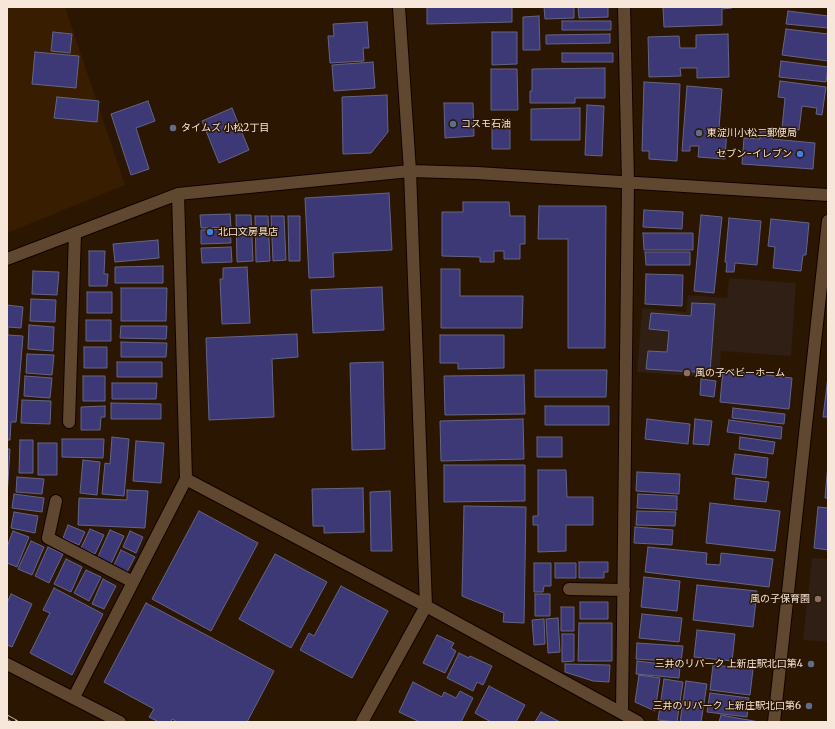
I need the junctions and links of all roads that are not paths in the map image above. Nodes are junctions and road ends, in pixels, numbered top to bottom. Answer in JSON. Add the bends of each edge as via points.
{"nodes":[{"id":1,"x":399,"y":7,"type":"edge"},
{"id":2,"x":624,"y":7,"type":"edge"},
{"id":3,"x":410,"y":171,"type":"junction"},
{"id":4,"x":628,"y":182,"type":"junction"},
{"id":5,"x":178,"y":194,"type":"junction"},
{"id":6,"x":828,"y":195,"type":"edge"},
{"id":7,"x":828,"y":221,"type":"edge"},
{"id":8,"x":75,"y":233,"type":"junction"},
{"id":9,"x":7,"y":259,"type":"edge"},
{"id":10,"x":69,"y":422,"type":"dead end"},
{"id":11,"x":186,"y":479,"type":"junction"},
{"id":12,"x":56,"y":501,"type":"dead end"},
{"id":13,"x":133,"y":582,"type":"junction"},
{"id":14,"x":569,"y":589,"type":"dead end"},
{"id":15,"x":624,"y":590,"type":"junction"},
{"id":16,"x":426,"y":606,"type":"junction"},
{"id":17,"x":7,"y":664,"type":"edge"},
{"id":18,"x":74,"y":697,"type":"junction"},
{"id":19,"x":622,"y":713,"type":"junction"},
{"id":20,"x":120,"y":722,"type":"edge"},
{"id":21,"x":362,"y":722,"type":"edge"},
{"id":22,"x":638,"y":722,"type":"edge"},
{"id":23,"x":774,"y":722,"type":"edge"}],
"edges":[{"from":1,"to":3,"type":"street"},
{"from":2,"to":4,"type":"street"},
{"from":3,"to":4,"type":"street"},
{"from":3,"to":5,"type":"street"},
{"from":3,"to":16,"type":"street"},
{"from":4,"to":6,"type":"street"},
{"from":4,"to":15,"type":"street"},
{"from":5,"to":8,"type":"street"},
{"from":5,"to":11,"type":"street"},
{"from":7,"to":23,"type":"street"},
{"from":8,"to":9,"type":"street"},
{"from":8,"to":10,"type":"street"},
{"from":11,"to":13,"type":"street"},
{"from":11,"to":16,"type":"street"},
{"from":12,"to":13,"type":"street","via":[[48,538]]},
{"from":13,"to":18,"type":"street"},
{"from":14,"to":15,"type":"street"},
{"from":15,"to":19,"type":"street"},
{"from":16,"to":19,"type":"street"},
{"from":16,"to":21,"type":"street"},
{"from":17,"to":18,"type":"street"},
{"from":18,"to":20,"type":"street"},
{"from":19,"to":22,"type":"street"}]}
